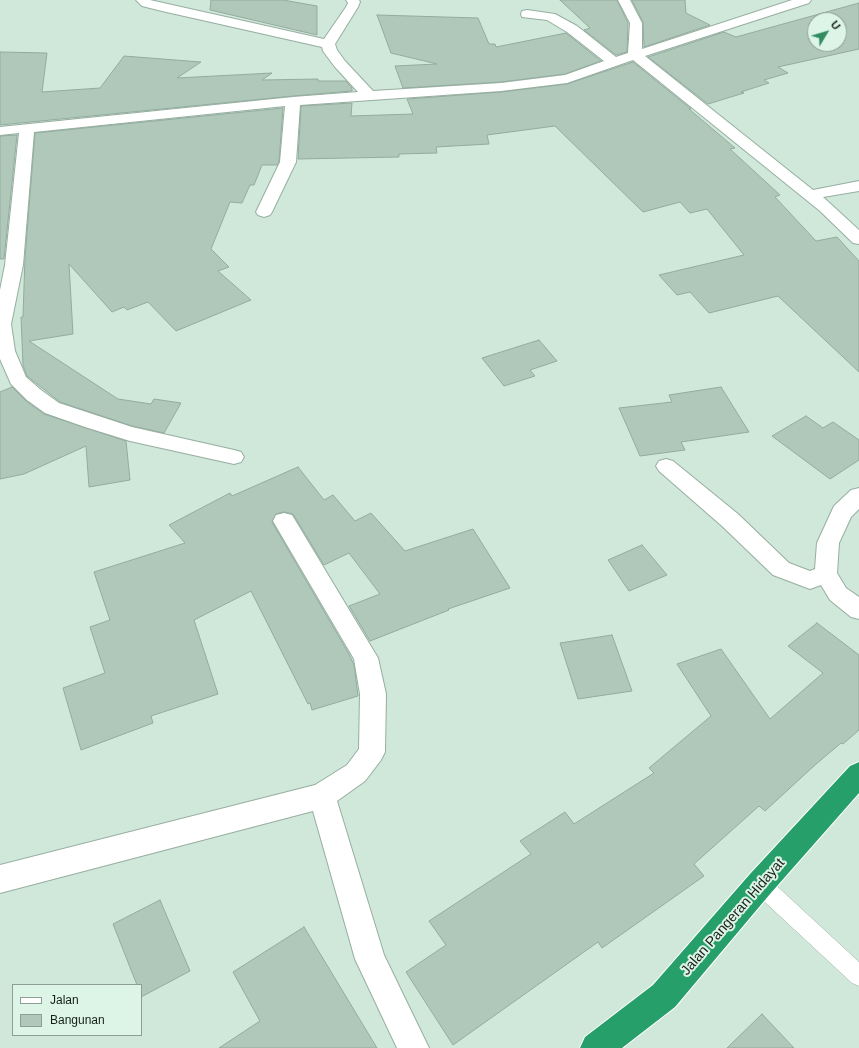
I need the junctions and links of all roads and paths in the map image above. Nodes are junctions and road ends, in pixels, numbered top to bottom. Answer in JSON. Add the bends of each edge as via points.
{"nodes":[{"id":1,"x":142,"y":0,"type":"edge"},
{"id":2,"x":352,"y":0,"type":"edge"},
{"id":3,"x":624,"y":0,"type":"edge"},
{"id":4,"x":769,"y":0,"type":"edge"},
{"id":5,"x":805,"y":0,"type":"edge"},
{"id":6,"x":780,"y":8,"type":"junction"},
{"id":7,"x":527,"y":14,"type":"dead end"},
{"id":8,"x":328,"y":44,"type":"junction"},
{"id":9,"x":635,"y":55,"type":"junction"},
{"id":10,"x":614,"y":62,"type":"junction"},
{"id":11,"x":369,"y":96,"type":"junction"},
{"id":12,"x":293,"y":100,"type":"junction"},
{"id":13,"x":27,"y":129,"type":"junction"},
{"id":14,"x":0,"y":131,"type":"edge"},
{"id":15,"x":859,"y":186,"type":"edge"},
{"id":16,"x":810,"y":195,"type":"junction"},
{"id":17,"x":264,"y":212,"type":"dead end"},
{"id":18,"x":859,"y":239,"type":"edge"},
{"id":19,"x":234,"y":457,"type":"dead end"},
{"id":20,"x":666,"y":466,"type":"dead end"},
{"id":21,"x":859,"y":496,"type":"edge"},
{"id":22,"x":284,"y":521,"type":"dead end"},
{"id":23,"x":826,"y":574,"type":"junction"},
{"id":24,"x":859,"y":610,"type":"edge"},
{"id":25,"x":859,"y":774,"type":"edge"},
{"id":26,"x":322,"y":796,"type":"junction"},
{"id":27,"x":0,"y":879,"type":"edge"},
{"id":28,"x":760,"y":884,"type":"junction"},
{"id":29,"x":859,"y":976,"type":"edge"},
{"id":30,"x":413,"y":1048,"type":"edge"},
{"id":31,"x":596,"y":1048,"type":"edge"}],
"edges":[{"from":1,"to":8,"type":"street","via":[[166,8]]},
{"from":2,"to":8,"type":"street","via":[[352,7]]},
{"from":3,"to":9,"type":"street","via":[[636,23]]},
{"from":4,"to":6,"type":"street"},
{"from":5,"to":6,"type":"street"},
{"from":6,"to":9,"type":"street"},
{"from":7,"to":10,"type":"street","via":[[550,17],[572,29]]},
{"from":8,"to":11,"type":"street","via":[[340,64]]},
{"from":9,"to":10,"type":"street"},
{"from":9,"to":16,"type":"street"},
{"from":10,"to":11,"type":"street","via":[[567,79],[501,87]]},
{"from":11,"to":12,"type":"street"},
{"from":12,"to":13,"type":"street"},
{"from":12,"to":17,"type":"street","via":[[288,162]]},
{"from":13,"to":14,"type":"street"},
{"from":13,"to":19,"type":"street","via":[[14,265],[2,324],[6,351],[18,380],[52,408],[130,434]]},
{"from":15,"to":16,"type":"street"},
{"from":16,"to":18,"type":"street"},
{"from":20,"to":23,"type":"street","via":[[730,520],[781,569],[810,580]]},
{"from":21,"to":23,"type":"street","via":[[842,512],[828,543]]},
{"from":22,"to":26,"type":"street","via":[[366,658],[374,694],[372,752],[356,773]]},
{"from":23,"to":24,"type":"street","via":[[838,594]]},
{"from":25,"to":28,"type":"highway","name":"Jalan Pangeran Hidayat"},
{"from":26,"to":27,"type":"street"},
{"from":26,"to":30,"type":"street","via":[[370,959]]},
{"from":28,"to":29,"type":"lane"},
{"from":28,"to":31,"type":"highway","name":"Jalan Pangeran Hidayat","via":[[664,996]]}]}
